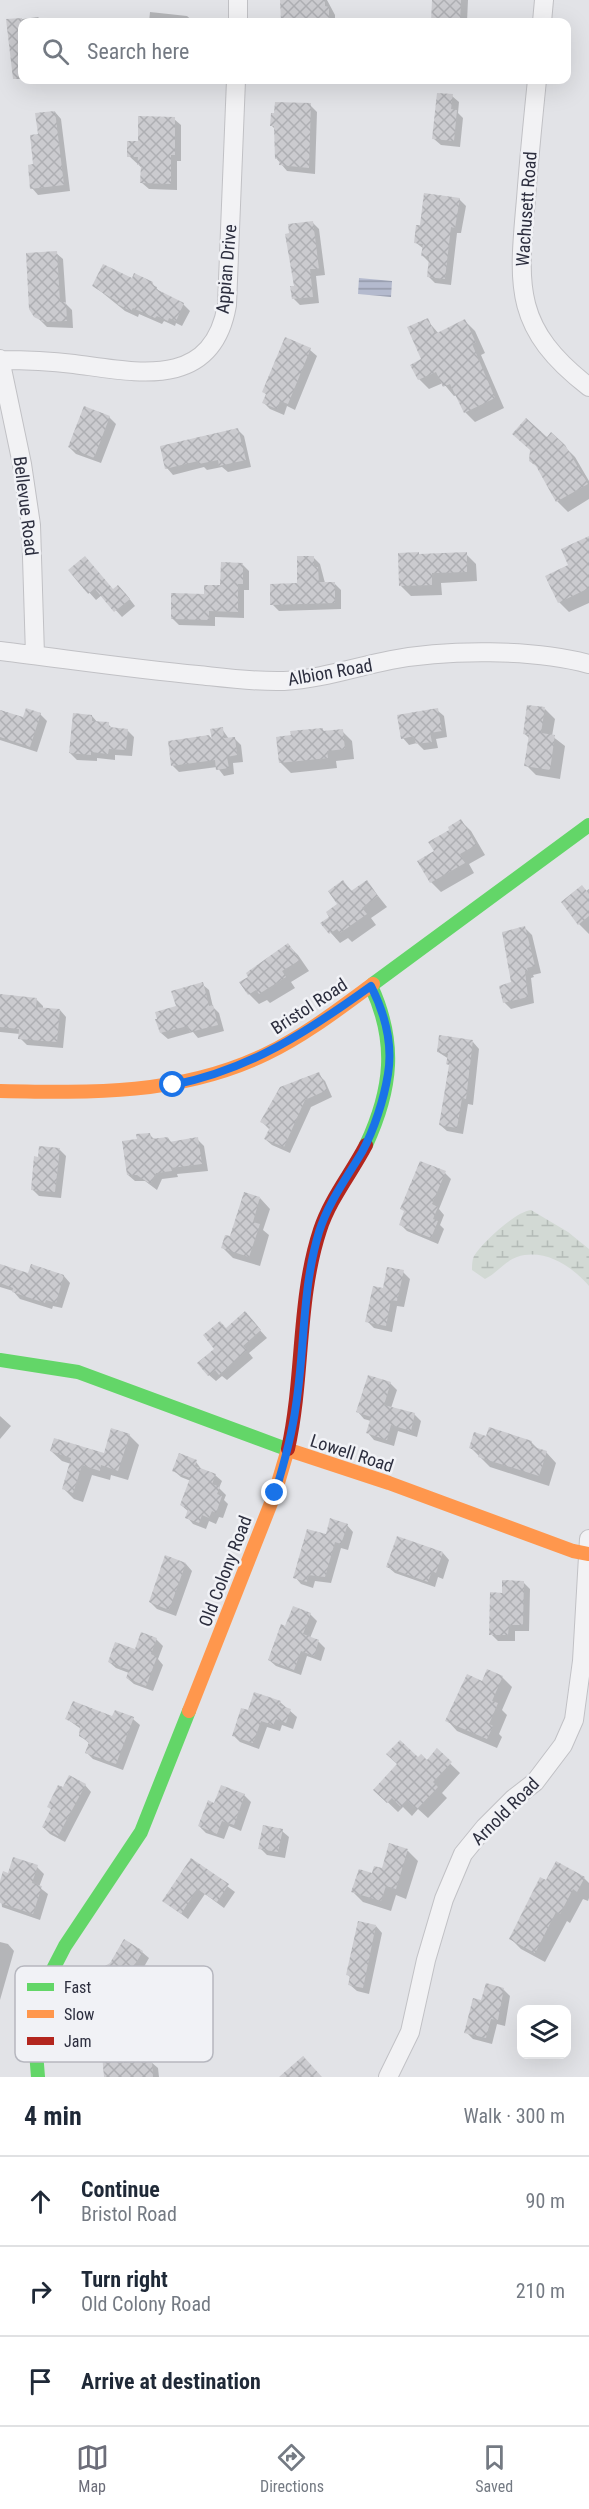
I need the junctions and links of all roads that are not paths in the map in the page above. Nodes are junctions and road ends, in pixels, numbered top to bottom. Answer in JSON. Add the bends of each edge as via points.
{"nodes":[{"id":1,"x":238,"y":0,"type":"edge"},
{"id":2,"x":544,"y":0,"type":"edge"},
{"id":3,"x":238,"y":18,"type":"edge"},
{"id":4,"x":542,"y":18,"type":"edge"},
{"id":5,"x":236,"y":84,"type":"edge"},
{"id":6,"x":537,"y":84,"type":"edge"},
{"id":7,"x":0,"y":359,"type":"edge"},
{"id":8,"x":589,"y":387,"type":"edge"},
{"id":9,"x":0,"y":651,"type":"edge"},
{"id":10,"x":35,"y":655,"type":"junction"},
{"id":11,"x":589,"y":664,"type":"edge"},
{"id":12,"x":589,"y":825,"type":"edge"},
{"id":13,"x":371,"y":986,"type":"junction"},
{"id":14,"x":0,"y":1091,"type":"edge"},
{"id":15,"x":0,"y":1360,"type":"edge"},
{"id":16,"x":288,"y":1450,"type":"junction"},
{"id":17,"x":589,"y":1549,"type":"edge"},
{"id":18,"x":54,"y":1966,"type":"edge"},
{"id":19,"x":36,"y":2062,"type":"edge"},
{"id":20,"x":38,"y":2077,"type":"edge"},
{"id":21,"x":387,"y":2077,"type":"edge"}],
"edges":[{"from":1,"to":3,"type":"street"},
{"from":2,"to":4,"type":"street"},
{"from":5,"to":7,"type":"street","name":"Appian Drive","via":[[227,305],[208,346],[186,364],[159,373]]},
{"from":6,"to":8,"type":"street","name":"Wachusett Road","via":[[521,259],[522,290],[546,346]]},
{"from":7,"to":10,"type":"street","name":"Bellevue Road","via":[[31,525]]},
{"from":9,"to":10,"type":"street","name":"Albion Road"},
{"from":10,"to":11,"type":"street","name":"Albion Road","via":[[179,674],[273,681],[441,654],[516,655]]},
{"from":12,"to":13,"type":"street","name":"Bristol Road"},
{"from":13,"to":14,"type":"street","name":"Bristol Road","via":[[284,1045],[204,1077],[119,1092]]},
{"from":13,"to":16,"type":"street","name":"Old Colony Road","via":[[385,1023],[388,1074],[363,1149],[330,1204],[318,1233],[307,1289],[297,1403]]},
{"from":15,"to":16,"type":"street","name":"Lowell Road","via":[[78,1372]]},
{"from":16,"to":17,"type":"street","name":"Lowell Road","via":[[573,1551]]},
{"from":16,"to":18,"type":"street","name":"Old Colony Road","via":[[275,1493],[141,1832]]},
{"from":17,"to":21,"type":"street","name":"Arnold Road","via":[[574,1720],[563,1745],[536,1782],[484,1827],[459,1863],[426,1960],[410,2032]]},
{"from":19,"to":20,"type":"street","name":"Old Colony Road"}]}
